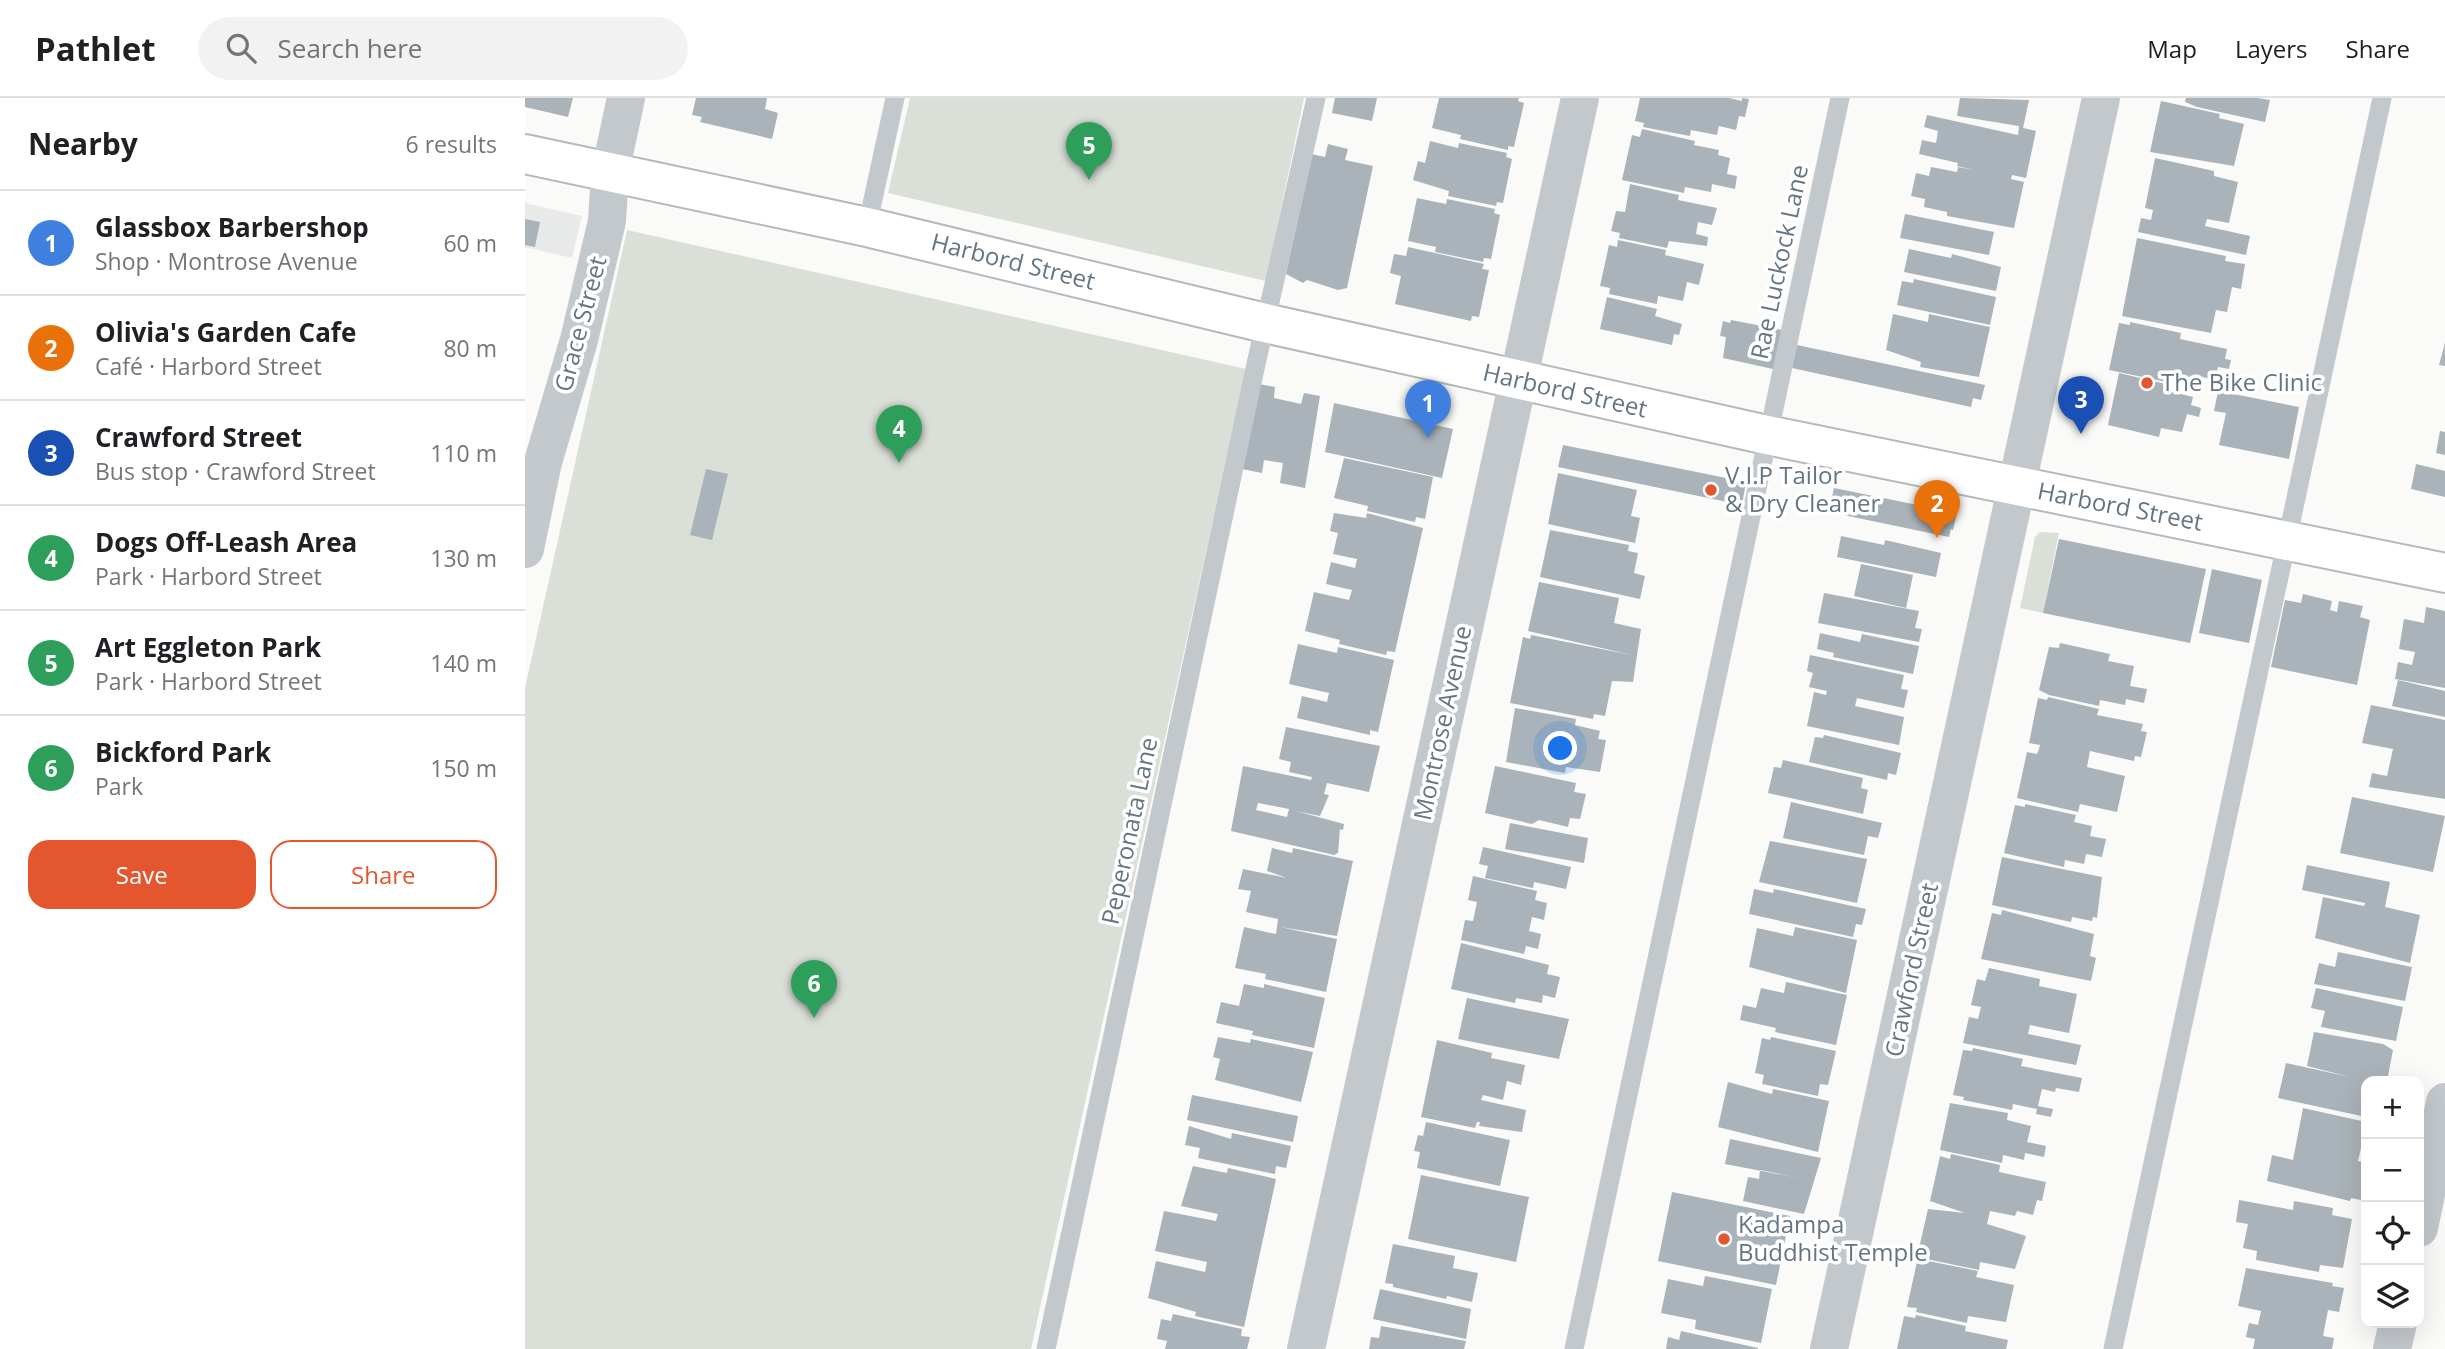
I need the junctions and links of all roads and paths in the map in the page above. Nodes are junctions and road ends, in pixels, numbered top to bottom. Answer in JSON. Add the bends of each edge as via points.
{"nodes":[{"id":1,"x":626,"y":98,"type":"edge"},
{"id":2,"x":895,"y":98,"type":"edge"},
{"id":3,"x":1316,"y":98,"type":"edge"},
{"id":4,"x":1580,"y":98,"type":"edge"},
{"id":5,"x":1840,"y":98,"type":"edge"},
{"id":6,"x":2101,"y":98,"type":"edge"},
{"id":7,"x":2382,"y":98,"type":"edge"},
{"id":8,"x":525,"y":154,"type":"edge"},
{"id":9,"x":610,"y":173,"type":"junction"},
{"id":10,"x":867,"y":227,"type":"junction"},
{"id":11,"x":1265,"y":323,"type":"junction"},
{"id":12,"x":1520,"y":381,"type":"junction"},
{"id":13,"x":1767,"y":436,"type":"junction"},
{"id":14,"x":2017,"y":486,"type":"junction"},
{"id":15,"x":2286,"y":540,"type":"junction"},
{"id":16,"x":525,"y":549,"type":"edge"},
{"id":17,"x":2445,"y":573,"type":"edge"},
{"id":18,"x":2445,"y":1102,"type":"edge"},
{"id":19,"x":2436,"y":1192,"type":"edge"},
{"id":20,"x":2424,"y":1217,"type":"edge"},
{"id":21,"x":2397,"y":1328,"type":"edge"},
{"id":22,"x":1046,"y":1349,"type":"edge"},
{"id":23,"x":1306,"y":1349,"type":"edge"},
{"id":24,"x":1574,"y":1349,"type":"edge"},
{"id":25,"x":1829,"y":1349,"type":"edge"},
{"id":26,"x":2113,"y":1349,"type":"edge"},
{"id":27,"x":2392,"y":1349,"type":"edge"}],
"edges":[{"from":1,"to":9,"type":"street","name":"Grace Street"},
{"from":2,"to":10,"type":"lane"},
{"from":3,"to":11,"type":"lane","name":"Peperonata Lane"},
{"from":4,"to":12,"type":"street","name":"Montrose Avenue"},
{"from":5,"to":13,"type":"lane","name":"Rae Luckock Lane"},
{"from":6,"to":14,"type":"street","name":"Crawford Street"},
{"from":7,"to":15,"type":"lane"},
{"from":8,"to":9,"type":"street","name":"Harbord Street"},
{"from":9,"to":10,"type":"street","name":"Harbord Street"},
{"from":9,"to":16,"type":"street","name":"Grace Street","via":[[607,221],[543,462]]},
{"from":10,"to":11,"type":"street","name":"Harbord Street"},
{"from":11,"to":12,"type":"street","name":"Harbord Street"},
{"from":11,"to":22,"type":"lane","name":"Peperonata Lane"},
{"from":12,"to":13,"type":"street","name":"Harbord Street"},
{"from":12,"to":23,"type":"street","name":"Montrose Avenue"},
{"from":13,"to":14,"type":"street","name":"Harbord Street"},
{"from":13,"to":24,"type":"lane","name":"Rae Luckock Lane"},
{"from":14,"to":15,"type":"street","name":"Harbord Street"},
{"from":14,"to":25,"type":"street","name":"Crawford Street"},
{"from":15,"to":17,"type":"street","name":"Harbord Street"},
{"from":15,"to":26,"type":"lane"},
{"from":18,"to":19,"type":"street"},
{"from":19,"to":20,"type":"street"},
{"from":21,"to":27,"type":"street"}]}
